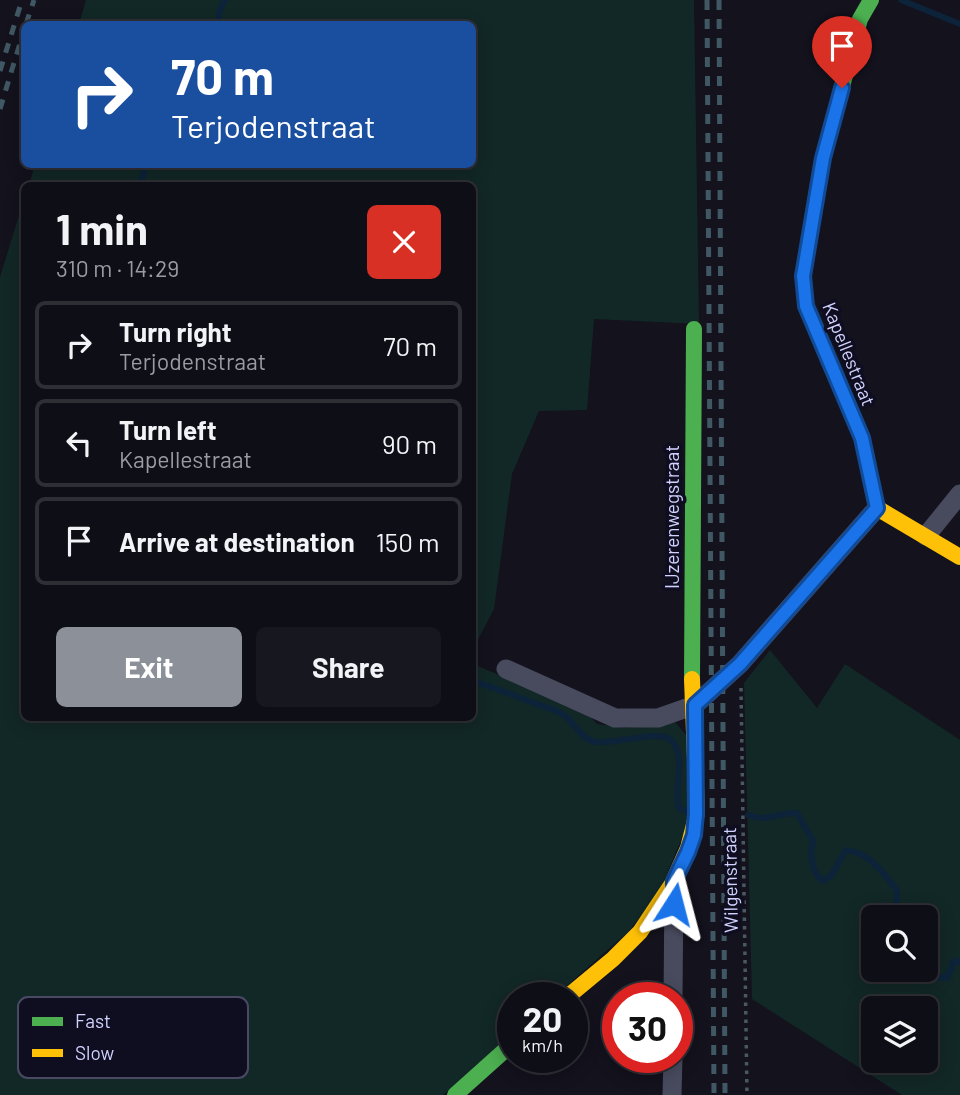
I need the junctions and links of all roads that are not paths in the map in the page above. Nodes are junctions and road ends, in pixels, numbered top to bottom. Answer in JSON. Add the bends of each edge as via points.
{"nodes":[{"id":1,"x":871,"y":0,"type":"edge"},
{"id":2,"x":694,"y":329,"type":"dead end"},
{"id":3,"x":960,"y":494,"type":"edge"},
{"id":4,"x":877,"y":508,"type":"junction"},
{"id":5,"x":926,"y":536,"type":"junction"},
{"id":6,"x":960,"y":557,"type":"edge"},
{"id":7,"x":506,"y":669,"type":"dead end"},
{"id":8,"x":695,"y":705,"type":"junction"},
{"id":9,"x":674,"y":881,"type":"junction"},
{"id":10,"x":585,"y":982,"type":"edge"},
{"id":11,"x":673,"y":982,"type":"edge"},
{"id":12,"x":497,"y":1057,"type":"edge"},
{"id":13,"x":673,"y":1073,"type":"edge"},
{"id":14,"x":455,"y":1095,"type":"edge"},
{"id":15,"x":672,"y":1095,"type":"edge"}],
"edges":[{"from":1,"to":4,"type":"street","name":"Kapellestraat","via":[[860,19],[823,158],[803,276],[806,306],[862,438]]},
{"from":2,"to":8,"type":"street","name":"IJzerenwegstraat"},
{"from":3,"to":5,"type":"street"},
{"from":4,"to":5,"type":"street"},
{"from":4,"to":8,"type":"street","via":[[740,664]]},
{"from":5,"to":6,"type":"street"},
{"from":7,"to":8,"type":"street","via":[[615,718],[658,718]]},
{"from":8,"to":9,"type":"street","name":"IJzerenwegstraat","via":[[694,835]]},
{"from":9,"to":10,"type":"street","name":"IJzerenwegstraat","via":[[629,944]]},
{"from":9,"to":11,"type":"street"},
{"from":12,"to":14,"type":"street"},
{"from":13,"to":15,"type":"street"}]}
